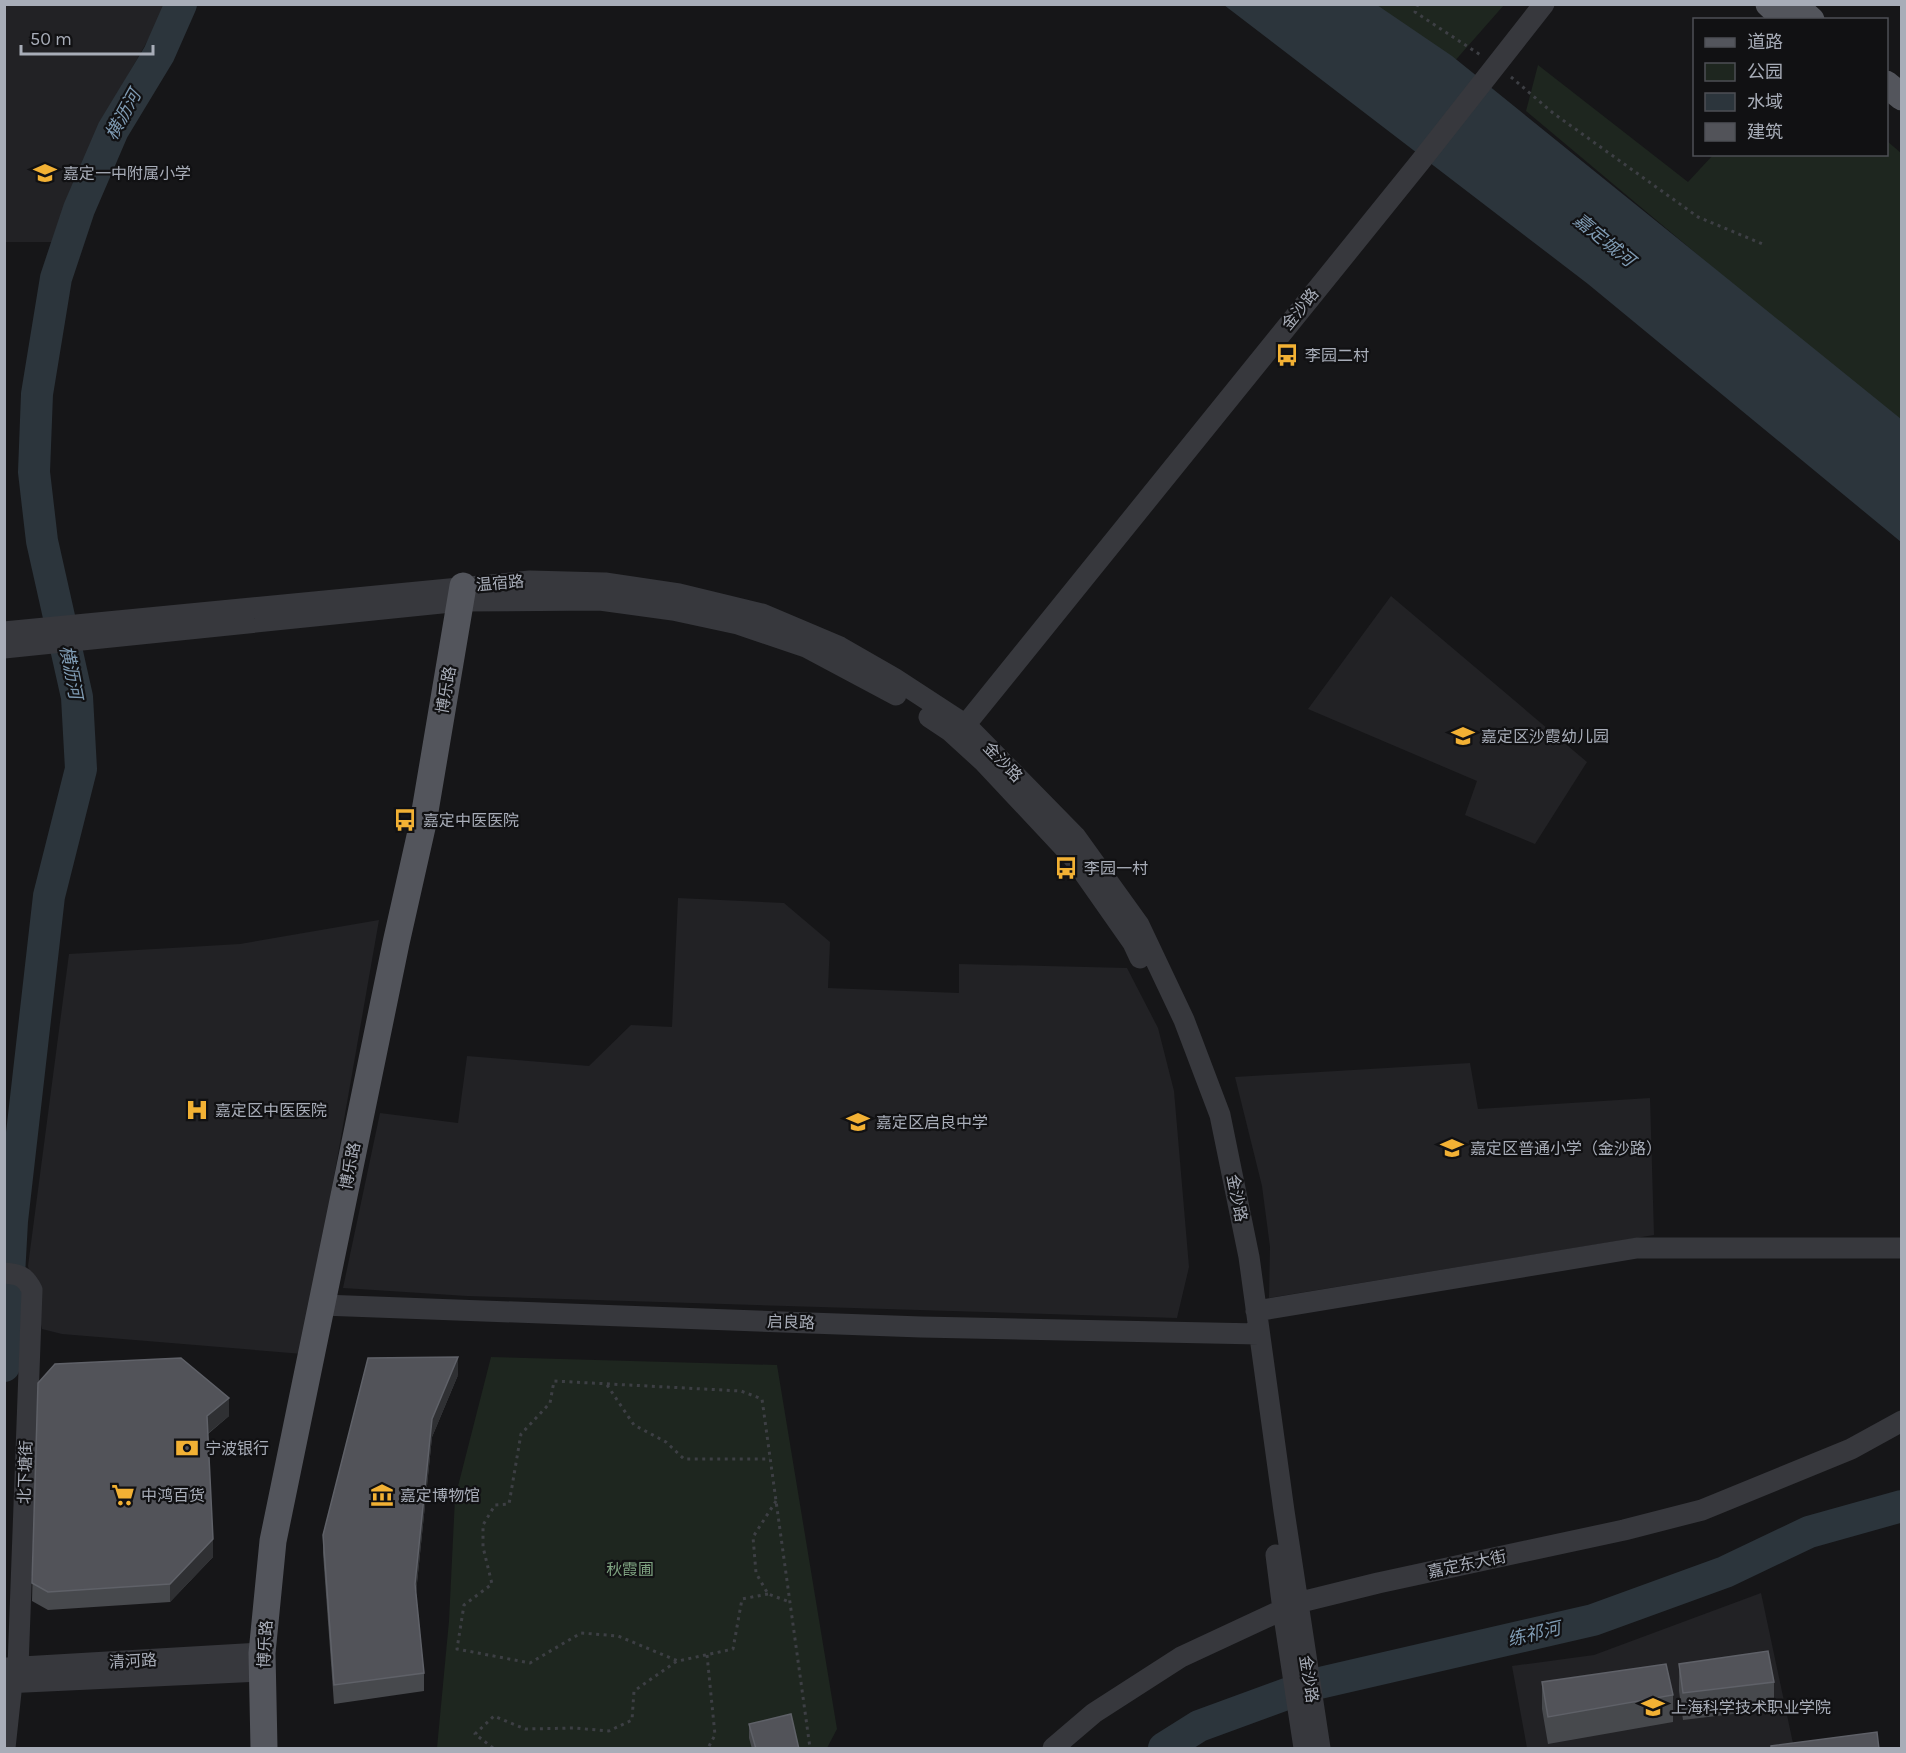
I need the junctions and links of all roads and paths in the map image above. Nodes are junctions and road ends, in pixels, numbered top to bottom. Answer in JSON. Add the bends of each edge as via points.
{"nodes":[{"id":1,"x":1418,"y":4,"type":"edge"},
{"id":2,"x":1526,"y":4,"type":"edge"},
{"id":3,"x":1544,"y":4,"type":"edge"},
{"id":4,"x":1558,"y":4,"type":"edge"},
{"id":5,"x":1768,"y":4,"type":"edge"},
{"id":6,"x":1794,"y":4,"type":"edge"},
{"id":7,"x":1784,"y":18,"type":"edge"},
{"id":8,"x":1809,"y":18,"type":"edge"},
{"id":9,"x":1523,"y":31,"type":"junction"},
{"id":10,"x":1492,"y":70,"type":"junction"},
{"id":11,"x":1888,"y":85,"type":"edge"},
{"id":12,"x":1902,"y":97,"type":"edge"},
{"id":13,"x":1888,"y":105,"type":"edge"},
{"id":14,"x":1902,"y":117,"type":"edge"},
{"id":15,"x":1765,"y":245,"type":"dead end"},
{"id":16,"x":462,"y":594,"type":"junction"},
{"id":17,"x":4,"y":632,"type":"edge"},
{"id":18,"x":36,"y":636,"type":"junction"},
{"id":19,"x":4,"y":648,"type":"edge"},
{"id":20,"x":961,"y":731,"type":"junction"},
{"id":21,"x":1902,"y":1248,"type":"edge"},
{"id":22,"x":16,"y":1275,"type":"edge"},
{"id":23,"x":322,"y":1305,"type":"junction"},
{"id":24,"x":1256,"y":1311,"type":"junction"},
{"id":25,"x":1255,"y":1334,"type":"junction"},
{"id":26,"x":606,"y":1384,"type":"junction"},
{"id":27,"x":1902,"y":1421,"type":"edge"},
{"id":28,"x":770,"y":1459,"type":"junction"},
{"id":29,"x":776,"y":1501,"type":"junction"},
{"id":30,"x":768,"y":1594,"type":"junction"},
{"id":31,"x":790,"y":1602,"type":"junction"},
{"id":32,"x":1290,"y":1607,"type":"junction"},
{"id":33,"x":707,"y":1655,"type":"junction"},
{"id":34,"x":678,"y":1661,"type":"junction"},
{"id":35,"x":263,"y":1662,"type":"junction"},
{"id":36,"x":9,"y":1674,"type":"edge"},
{"id":37,"x":5,"y":1749,"type":"edge"},
{"id":38,"x":264,"y":1749,"type":"edge"},
{"id":39,"x":493,"y":1749,"type":"edge"},
{"id":40,"x":708,"y":1749,"type":"edge"},
{"id":41,"x":810,"y":1749,"type":"edge"},
{"id":42,"x":1053,"y":1749,"type":"edge"},
{"id":43,"x":1304,"y":1749,"type":"edge"},
{"id":44,"x":1320,"y":1749,"type":"edge"}],
"edges":[{"from":1,"to":10,"type":"path","via":[[1415,12]]},
{"from":2,"to":9,"type":"street"},
{"from":3,"to":9,"type":"street","name":"金沙路"},
{"from":4,"to":9,"type":"street"},
{"from":5,"to":7,"type":"main road"},
{"from":6,"to":8,"type":"main road"},
{"from":9,"to":10,"type":"street","name":"金沙路"},
{"from":10,"to":15,"type":"path","via":[[1698,217]]},
{"from":10,"to":20,"type":"street","name":"金沙路"},
{"from":11,"to":12,"type":"main road"},
{"from":13,"to":14,"type":"main road"},
{"from":16,"to":18,"type":"street"},
{"from":16,"to":20,"type":"street","via":[[600,600],[738,624],[806,647]]},
{"from":16,"to":23,"type":"main road","name":"博乐路","via":[[423,823]]},
{"from":17,"to":18,"type":"street"},
{"from":18,"to":19,"type":"street"},
{"from":20,"to":24,"type":"street","name":"金沙路","via":[[1075,836],[1139,925],[1184,1020],[1220,1115]]},
{"from":20,"to":25,"type":"street","via":[[984,762],[1072,856],[1133,943],[1200,1094]]},
{"from":21,"to":24,"type":"street","via":[[1637,1248]]},
{"from":22,"to":36,"type":"street","name":"北下塘街","via":[[32,1290]]},
{"from":23,"to":25,"type":"street","name":"启良路","via":[[921,1327]]},
{"from":23,"to":35,"type":"main road","name":"博乐路","via":[[273,1541]]},
{"from":24,"to":25,"type":"street","name":"金沙路"},
{"from":25,"to":32,"type":"street","name":"金沙路"},
{"from":26,"to":28,"type":"path","via":[[634,1425],[666,1442],[684,1459]]},
{"from":26,"to":28,"type":"path","via":[[741,1391],[762,1399]]},
{"from":26,"to":34,"type":"path","via":[[554,1381],[550,1403],[521,1434],[509,1504],[495,1505],[483,1525],[483,1547],[492,1584],[464,1605],[457,1649],[530,1663],[581,1633],[618,1636]]},
{"from":27,"to":32,"type":"street","name":"嘉定东大街","via":[[1851,1449],[1702,1510],[1378,1583]]},
{"from":28,"to":29,"type":"path"},
{"from":29,"to":30,"type":"path","via":[[753,1537],[756,1573]]},
{"from":29,"to":31,"type":"path"},
{"from":30,"to":31,"type":"path"},
{"from":30,"to":33,"type":"path","via":[[742,1599],[733,1649]]},
{"from":31,"to":41,"type":"path"},
{"from":32,"to":42,"type":"street","name":"嘉定东大街","via":[[1181,1657],[1094,1713]]},
{"from":32,"to":43,"type":"street"},
{"from":32,"to":44,"type":"street","name":"金沙路","via":[[1308,1675]]},
{"from":33,"to":34,"type":"path"},
{"from":33,"to":40,"type":"path","via":[[715,1736]]},
{"from":34,"to":39,"type":"path","via":[[634,1692],[632,1720],[609,1731],[525,1729],[494,1716],[475,1734]]},
{"from":35,"to":36,"type":"street","name":"清河路"},
{"from":35,"to":38,"type":"main road","name":"博乐路"},
{"from":36,"to":37,"type":"street","name":"北下塘街"}]}
